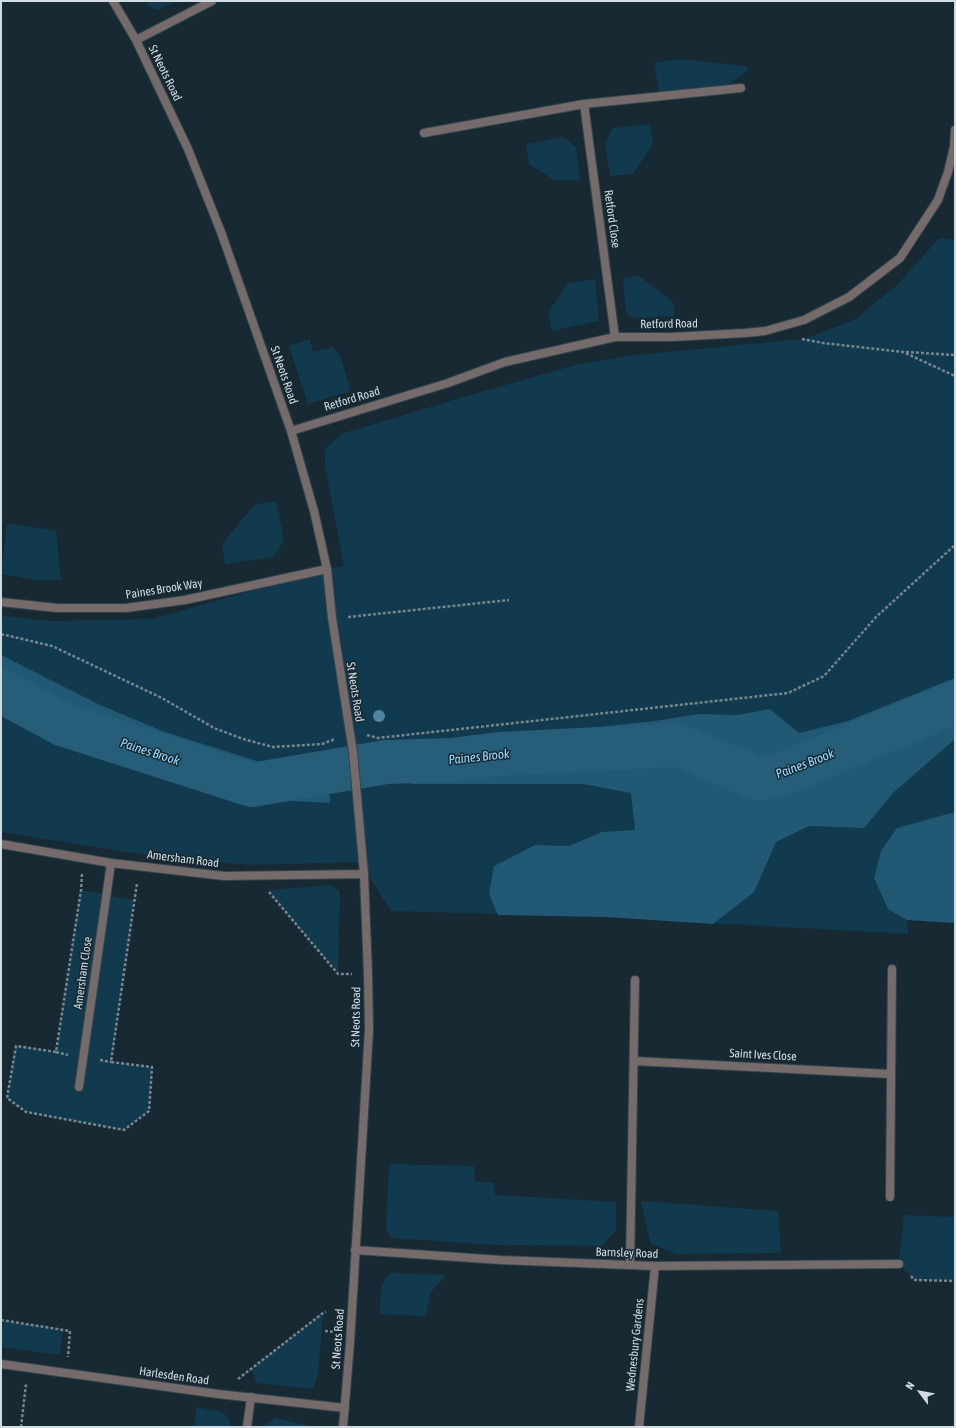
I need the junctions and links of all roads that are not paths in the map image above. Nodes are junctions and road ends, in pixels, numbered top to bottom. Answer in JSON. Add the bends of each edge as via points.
{"nodes":[{"id":1,"x":113,"y":1,"type":"edge"},
{"id":2,"x":212,"y":1,"type":"edge"},
{"id":3,"x":136,"y":40,"type":"junction"},
{"id":4,"x":741,"y":88,"type":"dead end"},
{"id":5,"x":584,"y":104,"type":"junction"},
{"id":6,"x":955,"y":130,"type":"edge"},
{"id":7,"x":424,"y":133,"type":"dead end"},
{"id":8,"x":615,"y":337,"type":"junction"},
{"id":9,"x":291,"y":431,"type":"junction"},
{"id":10,"x":327,"y":568,"type":"junction"},
{"id":11,"x":1,"y":602,"type":"edge"},
{"id":12,"x":1,"y":844,"type":"edge"},
{"id":13,"x":111,"y":863,"type":"junction"},
{"id":14,"x":364,"y":874,"type":"junction"},
{"id":15,"x":892,"y":970,"type":"dead end"},
{"id":16,"x":635,"y":980,"type":"dead end"},
{"id":17,"x":634,"y":1061,"type":"junction"},
{"id":18,"x":890,"y":1074,"type":"junction"},
{"id":19,"x":79,"y":1087,"type":"dead end"},
{"id":20,"x":890,"y":1197,"type":"dead end"},
{"id":21,"x":355,"y":1250,"type":"junction"},
{"id":22,"x":899,"y":1264,"type":"road end"},
{"id":23,"x":630,"y":1265,"type":"junction"},
{"id":24,"x":655,"y":1266,"type":"junction"},
{"id":25,"x":1,"y":1364,"type":"edge"},
{"id":26,"x":251,"y":1397,"type":"junction"},
{"id":27,"x":345,"y":1408,"type":"junction"},
{"id":28,"x":247,"y":1427,"type":"edge"},
{"id":29,"x":343,"y":1427,"type":"edge"},
{"id":30,"x":639,"y":1427,"type":"edge"}],
"edges":[{"from":1,"to":3,"type":"street","name":"St Neots Road"},
{"from":2,"to":3,"type":"street"},
{"from":3,"to":9,"type":"street","name":"St Neots Road","via":[[191,156],[221,232]]},
{"from":4,"to":5,"type":"street"},
{"from":5,"to":7,"type":"street"},
{"from":5,"to":8,"type":"street","name":"Retford Close"},
{"from":6,"to":8,"type":"street","name":"Retford Road","via":[[948,172],[938,200],[921,228],[900,258],[849,297],[804,320],[764,331],[672,337]]},
{"from":8,"to":9,"type":"street","name":"Retford Road","via":[[505,362],[448,383]]},
{"from":9,"to":10,"type":"street","name":"St Neots Road"},
{"from":10,"to":11,"type":"street","name":"Paines Brook Way","via":[[185,600],[126,608],[57,608]]},
{"from":10,"to":14,"type":"street","name":"St Neots Road","via":[[332,618],[353,752]]},
{"from":12,"to":13,"type":"street","name":"Amersham Road"},
{"from":13,"to":14,"type":"street","name":"Amersham Road","via":[[224,876]]},
{"from":13,"to":19,"type":"street","name":"Amersham Close"},
{"from":14,"to":21,"type":"street","name":"St Neots Road","via":[[369,1030]]},
{"from":15,"to":18,"type":"street"},
{"from":16,"to":17,"type":"street"},
{"from":17,"to":18,"type":"street","name":"Saint Ives Close"},
{"from":17,"to":23,"type":"street"},
{"from":18,"to":20,"type":"street"},
{"from":21,"to":23,"type":"street","name":"Barnsley Road","via":[[501,1260]]},
{"from":21,"to":27,"type":"street","name":"St Neots Road"},
{"from":22,"to":24,"type":"street","name":"Barnsley Road"},
{"from":23,"to":24,"type":"street","name":"Barnsley Road"},
{"from":24,"to":30,"type":"street","name":"Wednesbury Gardens"},
{"from":25,"to":26,"type":"street","name":"Harlesden Road"},
{"from":26,"to":27,"type":"street","name":"Harlesden Road"},
{"from":26,"to":28,"type":"street"},
{"from":27,"to":29,"type":"street","name":"St Neots Road"}]}
